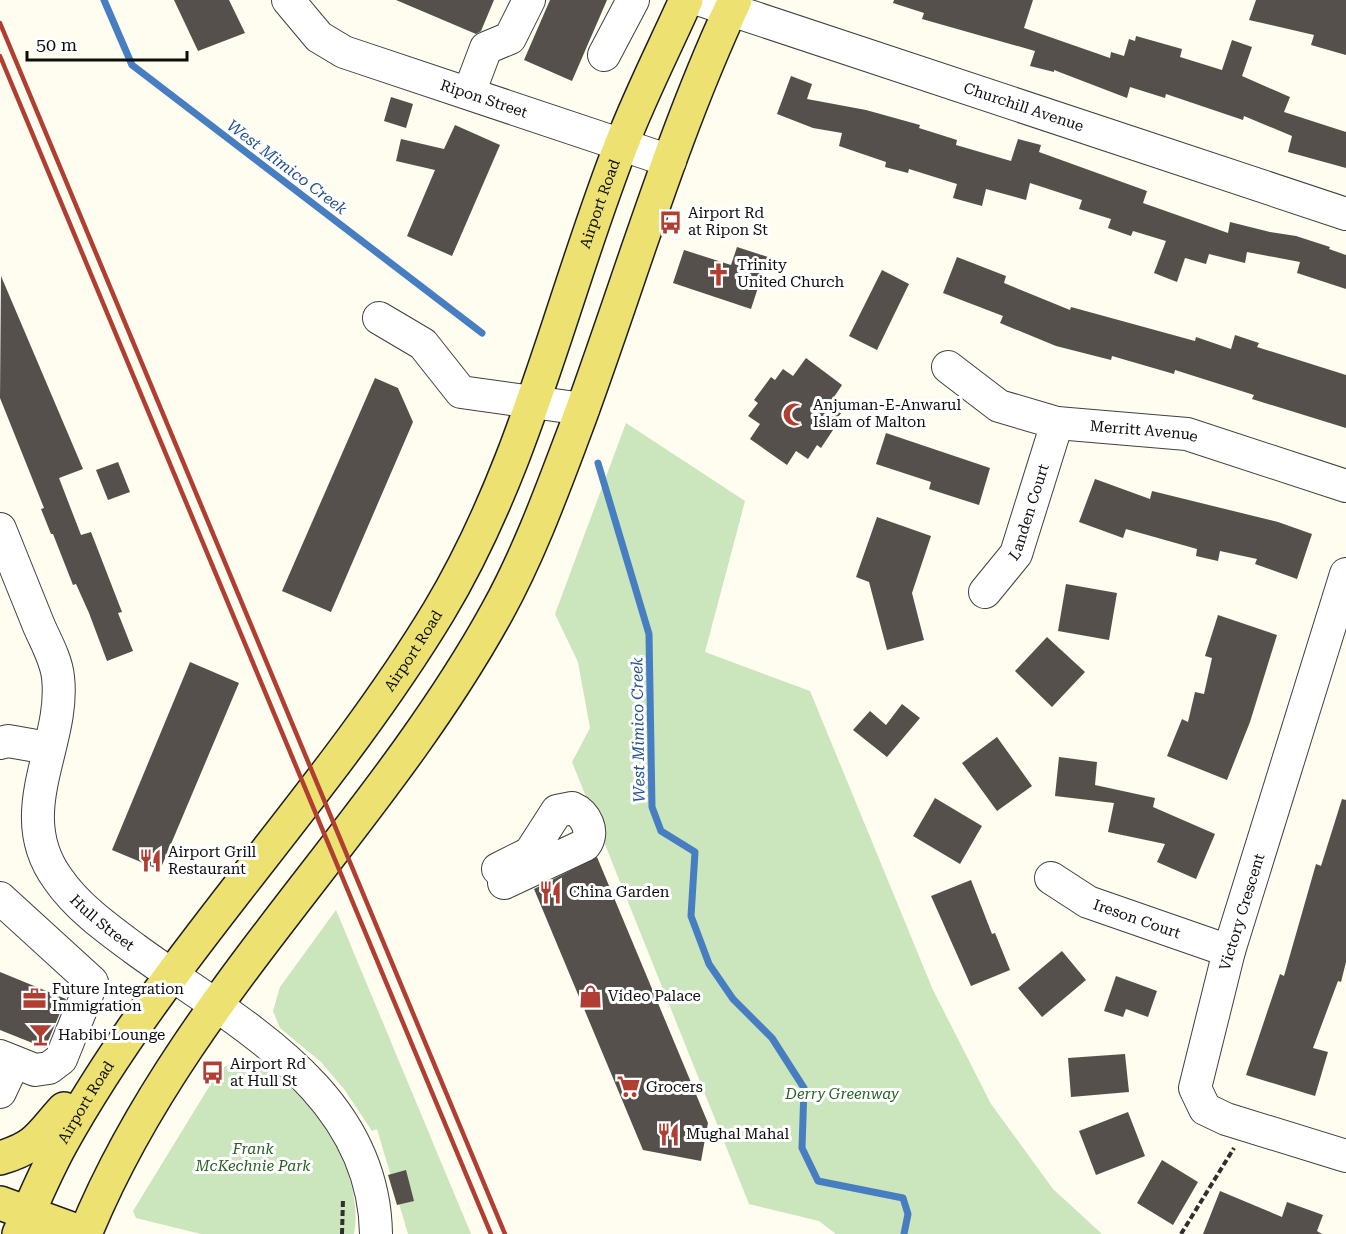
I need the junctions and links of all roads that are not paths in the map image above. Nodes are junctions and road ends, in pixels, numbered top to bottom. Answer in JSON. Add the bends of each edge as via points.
{"nodes":[{"id":1,"x":529,"y":0,"type":"edge"},
{"id":2,"x":633,"y":0,"type":"edge"},
{"id":3,"x":686,"y":0,"type":"edge"},
{"id":4,"x":722,"y":4,"type":"edge"},
{"id":5,"x":297,"y":12,"type":"edge"},
{"id":6,"x":604,"y":55,"type":"dead end"},
{"id":7,"x":469,"y":93,"type":"junction"},
{"id":8,"x":622,"y":143,"type":"junction"},
{"id":9,"x":670,"y":161,"type":"junction"},
{"id":10,"x":1346,"y":214,"type":"edge"},
{"id":11,"x":379,"y":318,"type":"dead end"},
{"id":12,"x":948,"y":367,"type":"dead end"},
{"id":13,"x":531,"y":403,"type":"junction"},
{"id":14,"x":583,"y":409,"type":"junction"},
{"id":15,"x":1057,"y":423,"type":"junction"},
{"id":16,"x":1346,"y":486,"type":"edge"},
{"id":17,"x":0,"y":529,"type":"edge"},
{"id":18,"x":1346,"y":574,"type":"edge"},
{"id":19,"x":986,"y":592,"type":"dead end"},
{"id":20,"x":0,"y":743,"type":"edge"},
{"id":21,"x":48,"y":748,"type":"junction"},
{"id":22,"x":1051,"y":878,"type":"dead end"},
{"id":23,"x":0,"y":898,"type":"edge"},
{"id":24,"x":1229,"y":951,"type":"junction"},
{"id":25,"x":173,"y":976,"type":"junction"},
{"id":26,"x":216,"y":1007,"type":"junction"},
{"id":27,"x":7,"y":1059,"type":"edge"},
{"id":28,"x":94,"y":1089,"type":"junction"},
{"id":29,"x":0,"y":1092,"type":"edge"},
{"id":30,"x":1346,"y":1156,"type":"edge"},
{"id":31,"x":0,"y":1158,"type":"edge"},
{"id":32,"x":16,"y":1217,"type":"edge"},
{"id":33,"x":85,"y":1234,"type":"edge"},
{"id":34,"x":376,"y":1234,"type":"edge"}],
"edges":[{"from":1,"to":7,"type":"street","via":[[510,38],[486,48]]},
{"from":2,"to":6,"type":"street"},
{"from":3,"to":8,"type":"main road","name":"Airport Road"},
{"from":4,"to":9,"type":"main road"},
{"from":4,"to":10,"type":"street","name":"Churchill Avenue"},
{"from":5,"to":7,"type":"street","name":"Ripon Street","via":[[319,38],[344,52]]},
{"from":7,"to":8,"type":"street","name":"Ripon Street"},
{"from":8,"to":9,"type":"street","name":"Ripon Street"},
{"from":8,"to":13,"type":"main road","name":"Airport Road"},
{"from":9,"to":14,"type":"main road"},
{"from":11,"to":13,"type":"street","via":[[423,344],[461,392]]},
{"from":12,"to":15,"type":"street","name":"Merritt Avenue","via":[[999,406]]},
{"from":13,"to":14,"type":"street"},
{"from":13,"to":25,"type":"main road","name":"Airport Road","via":[[494,506],[441,608],[358,731]]},
{"from":14,"to":26,"type":"main road","via":[[536,531],[476,648],[413,742]]},
{"from":15,"to":16,"type":"street","name":"Merritt Avenue","via":[[1187,434]]},
{"from":15,"to":19,"type":"street","name":"Landen Court","via":[[1016,554]]},
{"from":17,"to":21,"type":"street","name":"Hull Street","via":[[57,674],[58,704]]},
{"from":18,"to":24,"type":"street","name":"Victory Crescent"},
{"from":20,"to":21,"type":"street"},
{"from":21,"to":25,"type":"street","name":"Hull Street","via":[[38,816],[44,848],[57,878],[89,912]]},
{"from":22,"to":24,"type":"street","name":"Ireson Court","via":[[1088,902]]},
{"from":23,"to":27,"type":"street","via":[[92,982],[61,1059],[49,1068],[35,1070]]},
{"from":24,"to":30,"type":"street","name":"Victory Crescent","via":[[1195,1088],[1205,1109]]},
{"from":25,"to":26,"type":"street","name":"Hull Street"},
{"from":25,"to":28,"type":"main road","name":"Airport Road"},
{"from":26,"to":33,"type":"main road","via":[[160,1089],[99,1200]]},
{"from":26,"to":34,"type":"street","name":"Hull Street","via":[[311,1080],[336,1112],[363,1166],[374,1207]]},
{"from":27,"to":29,"type":"street"},
{"from":28,"to":31,"type":"main road","via":[[81,1091],[33,1144]]},
{"from":28,"to":32,"type":"main road","name":"Airport Road"},
{"from":32,"to":33,"type":"main road"}]}
